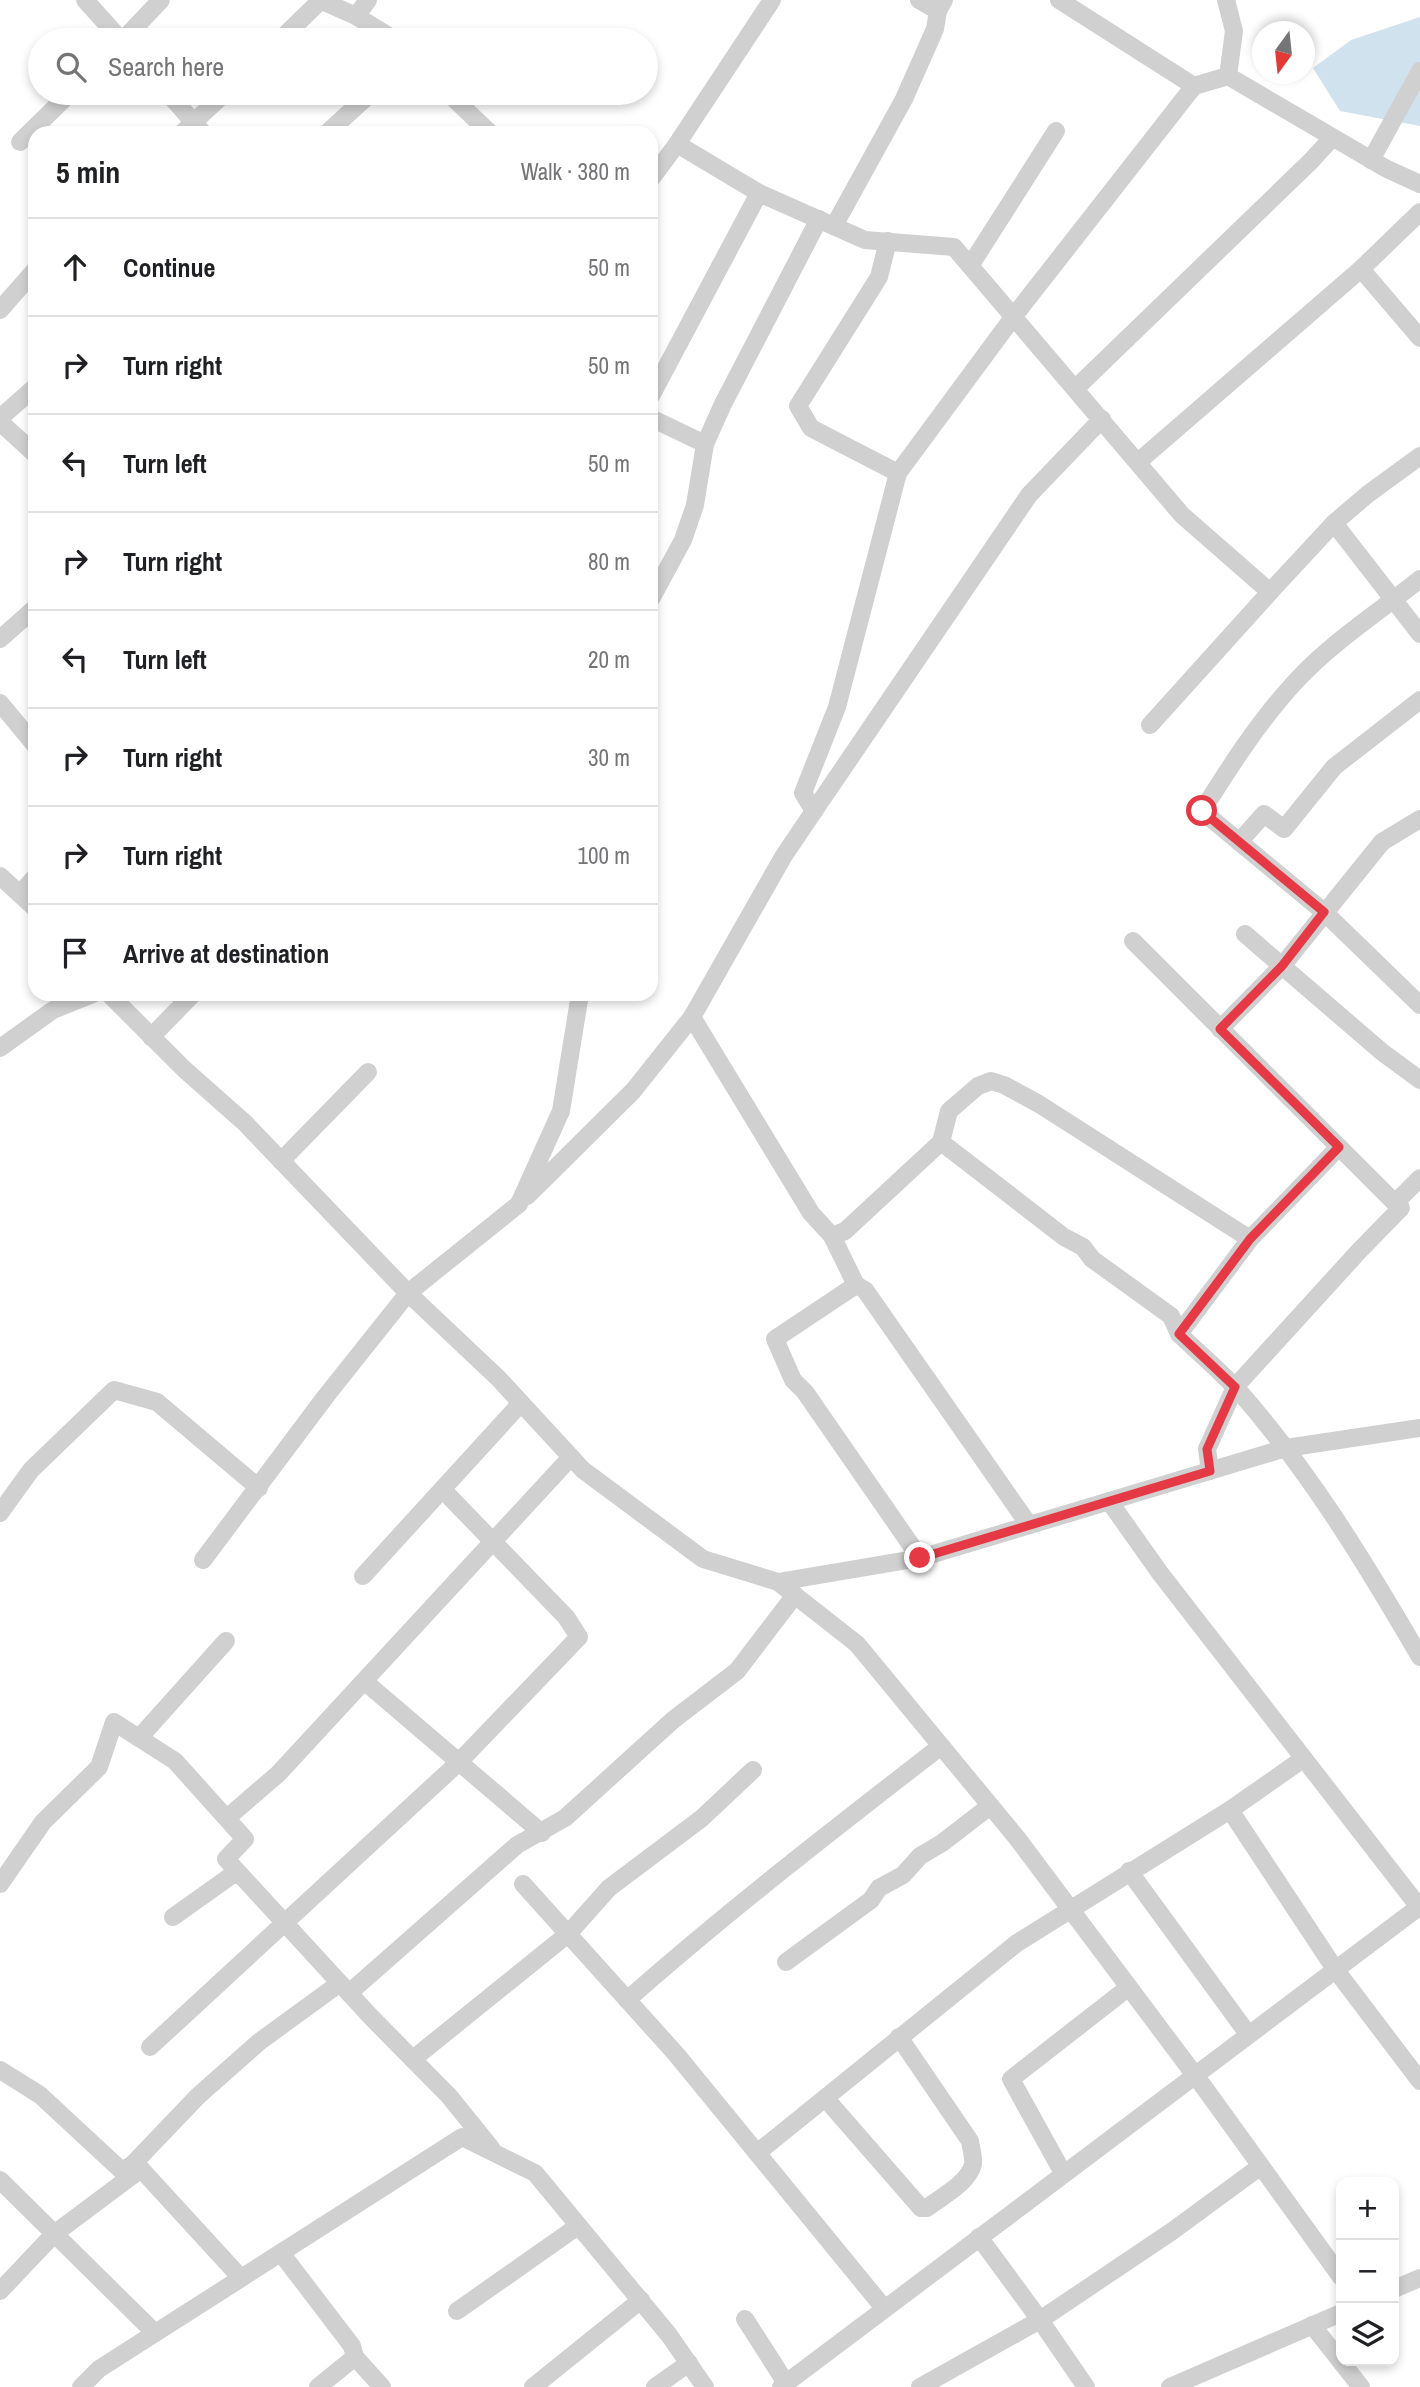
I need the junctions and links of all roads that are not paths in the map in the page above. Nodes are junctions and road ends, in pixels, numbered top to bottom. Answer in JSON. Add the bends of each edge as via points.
{"nodes":[{"id":1,"x":85,"y":0,"type":"edge"},
{"id":2,"x":160,"y":0,"type":"edge"},
{"id":3,"x":368,"y":0,"type":"edge"},
{"id":4,"x":772,"y":0,"type":"edge"},
{"id":5,"x":919,"y":0,"type":"edge"},
{"id":6,"x":1059,"y":0,"type":"edge"},
{"id":7,"x":1226,"y":0,"type":"edge"},
{"id":8,"x":320,"y":1,"type":"edge"},
{"id":9,"x":941,"y":6,"type":"edge"},
{"id":10,"x":356,"y":16,"type":"junction"},
{"id":11,"x":111,"y":28,"type":"edge"},
{"id":12,"x":133,"y":28,"type":"edge"},
{"id":13,"x":292,"y":28,"type":"edge"},
{"id":14,"x":376,"y":28,"type":"edge"},
{"id":15,"x":1420,"y":71,"type":"edge"},
{"id":16,"x":1228,"y":76,"type":"junction"},
{"id":17,"x":1194,"y":86,"type":"junction"},
{"id":18,"x":58,"y":105,"type":"edge"},
{"id":19,"x":175,"y":105,"type":"edge"},
{"id":20,"x":215,"y":105,"type":"edge"},
{"id":21,"x":358,"y":105,"type":"edge"},
{"id":22,"x":461,"y":105,"type":"edge"},
{"id":23,"x":36,"y":126,"type":"edge"},
{"id":24,"x":190,"y":126,"type":"edge"},
{"id":25,"x":196,"y":126,"type":"edge"},
{"id":26,"x":335,"y":126,"type":"edge"},
{"id":27,"x":483,"y":126,"type":"edge"},
{"id":28,"x":1056,"y":131,"type":"dead end"},
{"id":29,"x":28,"y":134,"type":"edge"},
{"id":30,"x":1332,"y":138,"type":"junction"},
{"id":31,"x":20,"y":142,"type":"dead end"},
{"id":32,"x":677,"y":144,"type":"junction"},
{"id":33,"x":1371,"y":160,"type":"junction"},
{"id":34,"x":658,"y":170,"type":"edge"},
{"id":35,"x":1420,"y":184,"type":"edge"},
{"id":36,"x":759,"y":193,"type":"junction"},
{"id":37,"x":1420,"y":212,"type":"edge"},
{"id":38,"x":826,"y":222,"type":"junction"},
{"id":39,"x":888,"y":242,"type":"junction"},
{"id":40,"x":971,"y":266,"type":"junction"},
{"id":41,"x":1361,"y":269,"type":"junction"},
{"id":42,"x":28,"y":278,"type":"edge"},
{"id":43,"x":0,"y":310,"type":"edge"},
{"id":44,"x":1014,"y":316,"type":"junction"},
{"id":45,"x":1420,"y":338,"type":"edge"},
{"id":46,"x":658,"y":383,"type":"edge"},
{"id":47,"x":1076,"y":388,"type":"junction"},
{"id":48,"x":28,"y":394,"type":"edge"},
{"id":49,"x":1102,"y":419,"type":"junction"},
{"id":50,"x":0,"y":420,"type":"edge"},
{"id":51,"x":658,"y":421,"type":"edge"},
{"id":52,"x":705,"y":444,"type":"junction"},
{"id":53,"x":28,"y":447,"type":"edge"},
{"id":54,"x":1420,"y":456,"type":"edge"},
{"id":55,"x":1138,"y":462,"type":"junction"},
{"id":56,"x":898,"y":473,"type":"junction"},
{"id":57,"x":1334,"y":523,"type":"junction"},
{"id":58,"x":1420,"y":579,"type":"edge"},
{"id":59,"x":658,"y":587,"type":"edge"},
{"id":60,"x":1270,"y":592,"type":"junction"},
{"id":61,"x":1394,"y":600,"type":"junction"},
{"id":62,"x":28,"y":614,"type":"edge"},
{"id":63,"x":1420,"y":634,"type":"edge"},
{"id":64,"x":0,"y":639,"type":"edge"},
{"id":65,"x":1420,"y":700,"type":"edge"},
{"id":66,"x":0,"y":703,"type":"edge"},
{"id":67,"x":1150,"y":725,"type":"dead end"},
{"id":68,"x":28,"y":737,"type":"edge"},
{"id":69,"x":814,"y":811,"type":"junction"},
{"id":70,"x":1420,"y":819,"type":"edge"},
{"id":71,"x":1239,"y":842,"type":"junction"},
{"id":72,"x":0,"y":876,"type":"edge"},
{"id":73,"x":28,"y":885,"type":"edge"},
{"id":74,"x":20,"y":894,"type":"junction"},
{"id":75,"x":28,"y":901,"type":"edge"},
{"id":76,"x":1324,"y":912,"type":"junction"},
{"id":77,"x":1245,"y":934,"type":"dead end"},
{"id":78,"x":1133,"y":941,"type":"dead end"},
{"id":79,"x":1282,"y":966,"type":"junction"},
{"id":80,"x":76,"y":1001,"type":"edge"},
{"id":81,"x":116,"y":1001,"type":"edge"},
{"id":82,"x":185,"y":1001,"type":"edge"},
{"id":83,"x":579,"y":1001,"type":"edge"},
{"id":84,"x":1420,"y":1005,"type":"edge"},
{"id":85,"x":692,"y":1017,"type":"junction"},
{"id":86,"x":1220,"y":1029,"type":"junction"},
{"id":87,"x":151,"y":1037,"type":"junction"},
{"id":88,"x":0,"y":1048,"type":"edge"},
{"id":89,"x":368,"y":1072,"type":"dead end"},
{"id":90,"x":1420,"y":1080,"type":"edge"},
{"id":91,"x":941,"y":1142,"type":"junction"},
{"id":92,"x":1339,"y":1147,"type":"junction"},
{"id":93,"x":281,"y":1161,"type":"junction"},
{"id":94,"x":1420,"y":1178,"type":"edge"},
{"id":95,"x":519,"y":1205,"type":"junction"},
{"id":96,"x":1401,"y":1208,"type":"dead end"},
{"id":97,"x":832,"y":1236,"type":"junction"},
{"id":98,"x":1250,"y":1239,"type":"junction"},
{"id":99,"x":856,"y":1285,"type":"junction"},
{"id":100,"x":408,"y":1293,"type":"junction"},
{"id":101,"x":1179,"y":1334,"type":"junction"},
{"id":102,"x":1235,"y":1387,"type":"junction"},
{"id":103,"x":521,"y":1403,"type":"junction"},
{"id":104,"x":1420,"y":1428,"type":"edge"},
{"id":105,"x":1286,"y":1448,"type":"junction"},
{"id":106,"x":571,"y":1457,"type":"junction"},
{"id":107,"x":1210,"y":1471,"type":"junction"},
{"id":108,"x":259,"y":1488,"type":"junction"},
{"id":109,"x":443,"y":1490,"type":"junction"},
{"id":110,"x":1109,"y":1501,"type":"junction"},
{"id":111,"x":0,"y":1513,"type":"edge"},
{"id":112,"x":1029,"y":1525,"type":"junction"},
{"id":113,"x":492,"y":1542,"type":"junction"},
{"id":114,"x":920,"y":1558,"type":"junction"},
{"id":115,"x":203,"y":1560,"type":"dead end"},
{"id":116,"x":363,"y":1576,"type":"dead end"},
{"id":117,"x":778,"y":1582,"type":"junction"},
{"id":118,"x":795,"y":1595,"type":"junction"},
{"id":119,"x":226,"y":1641,"type":"dead end"},
{"id":120,"x":1420,"y":1657,"type":"edge"},
{"id":121,"x":364,"y":1681,"type":"junction"},
{"id":122,"x":139,"y":1738,"type":"junction"},
{"id":123,"x":941,"y":1746,"type":"junction"},
{"id":124,"x":1303,"y":1759,"type":"junction"},
{"id":125,"x":458,"y":1763,"type":"junction"},
{"id":126,"x":753,"y":1770,"type":"dead end"},
{"id":127,"x":990,"y":1806,"type":"junction"},
{"id":128,"x":1230,"y":1810,"type":"junction"},
{"id":129,"x":227,"y":1818,"type":"junction"},
{"id":130,"x":542,"y":1833,"type":"junction"},
{"id":131,"x":1129,"y":1871,"type":"junction"},
{"id":132,"x":240,"y":1875,"type":"junction"},
{"id":133,"x":0,"y":1884,"type":"edge"},
{"id":134,"x":523,"y":1884,"type":"dead end"},
{"id":135,"x":1420,"y":1908,"type":"edge"},
{"id":136,"x":1070,"y":1909,"type":"junction"},
{"id":137,"x":173,"y":1917,"type":"dead end"},
{"id":138,"x":285,"y":1924,"type":"junction"},
{"id":139,"x":568,"y":1934,"type":"junction"},
{"id":140,"x":786,"y":1962,"type":"dead end"},
{"id":141,"x":1335,"y":1969,"type":"junction"},
{"id":142,"x":1129,"y":1987,"type":"junction"},
{"id":143,"x":345,"y":1988,"type":"junction"},
{"id":144,"x":627,"y":2000,"type":"junction"},
{"id":145,"x":1248,"y":2034,"type":"junction"},
{"id":146,"x":899,"y":2037,"type":"junction"},
{"id":147,"x":150,"y":2047,"type":"dead end"},
{"id":148,"x":413,"y":2059,"type":"junction"},
{"id":149,"x":0,"y":2070,"type":"edge"},
{"id":150,"x":1194,"y":2074,"type":"junction"},
{"id":151,"x":1420,"y":2081,"type":"edge"},
{"id":152,"x":826,"y":2099,"type":"junction"},
{"id":153,"x":495,"y":2153,"type":"junction"},
{"id":154,"x":757,"y":2153,"type":"junction"},
{"id":155,"x":1261,"y":2166,"type":"junction"},
{"id":156,"x":137,"y":2167,"type":"junction"},
{"id":157,"x":1063,"y":2173,"type":"junction"},
{"id":158,"x":0,"y":2180,"type":"edge"},
{"id":159,"x":579,"y":2226,"type":"junction"},
{"id":160,"x":54,"y":2234,"type":"junction"},
{"id":161,"x":979,"y":2237,"type":"junction"},
{"id":162,"x":281,"y":2253,"type":"junction"},
{"id":163,"x":1336,"y":2270,"type":"edge"},
{"id":164,"x":241,"y":2278,"type":"junction"},
{"id":165,"x":0,"y":2291,"type":"edge"},
{"id":166,"x":641,"y":2300,"type":"junction"},
{"id":167,"x":884,"y":2308,"type":"junction"},
{"id":168,"x":457,"y":2311,"type":"dead end"},
{"id":169,"x":1336,"y":2314,"type":"edge"},
{"id":170,"x":745,"y":2319,"type":"dead end"},
{"id":171,"x":1040,"y":2320,"type":"junction"},
{"id":172,"x":1312,"y":2325,"type":"junction"},
{"id":173,"x":155,"y":2333,"type":"junction"},
{"id":174,"x":355,"y":2357,"type":"junction"},
{"id":175,"x":689,"y":2363,"type":"junction"},
{"id":176,"x":784,"y":2385,"type":"edge"},
{"id":177,"x":81,"y":2387,"type":"edge"},
{"id":178,"x":318,"y":2387,"type":"edge"},
{"id":179,"x":382,"y":2387,"type":"edge"},
{"id":180,"x":533,"y":2387,"type":"edge"},
{"id":181,"x":655,"y":2387,"type":"edge"},
{"id":182,"x":705,"y":2387,"type":"edge"},
{"id":183,"x":920,"y":2387,"type":"edge"},
{"id":184,"x":1086,"y":2387,"type":"edge"},
{"id":185,"x":1170,"y":2387,"type":"edge"},
{"id":186,"x":1361,"y":2387,"type":"edge"}],
"edges":[{"from":1,"to":11,"type":"street"},
{"from":2,"to":12,"type":"street"},
{"from":3,"to":10,"type":"street"},
{"from":4,"to":32,"type":"street"},
{"from":5,"to":9,"type":"street"},
{"from":6,"to":17,"type":"street"},
{"from":7,"to":16,"type":"street","via":[[1234,31]]},
{"from":8,"to":10,"type":"street"},
{"from":8,"to":13,"type":"street"},
{"from":9,"to":38,"type":"street","via":[[904,99]]},
{"from":10,"to":14,"type":"street"},
{"from":15,"to":33,"type":"street"},
{"from":16,"to":17,"type":"street"},
{"from":16,"to":30,"type":"street"},
{"from":17,"to":44,"type":"street"},
{"from":18,"to":23,"type":"street"},
{"from":19,"to":24,"type":"street"},
{"from":20,"to":25,"type":"street"},
{"from":21,"to":26,"type":"street"},
{"from":22,"to":27,"type":"street"},
{"from":28,"to":40,"type":"street"},
{"from":29,"to":31,"type":"street"},
{"from":30,"to":33,"type":"street"},
{"from":30,"to":47,"type":"street"},
{"from":32,"to":34,"type":"street"},
{"from":32,"to":36,"type":"street"},
{"from":33,"to":35,"type":"street"},
{"from":36,"to":38,"type":"street"},
{"from":36,"to":46,"type":"street"},
{"from":37,"to":41,"type":"street"},
{"from":38,"to":39,"type":"street","via":[[865,240]]},
{"from":38,"to":52,"type":"street"},
{"from":39,"to":40,"type":"street","via":[[954,247]]},
{"from":39,"to":56,"type":"street","via":[[879,277],[798,406],[811,428]]},
{"from":40,"to":44,"type":"street"},
{"from":41,"to":45,"type":"street"},
{"from":41,"to":55,"type":"street"},
{"from":42,"to":43,"type":"street"},
{"from":44,"to":47,"type":"street"},
{"from":44,"to":56,"type":"street"},
{"from":47,"to":49,"type":"street"},
{"from":48,"to":50,"type":"street"},
{"from":49,"to":55,"type":"street"},
{"from":49,"to":69,"type":"street","via":[[1029,495]]},
{"from":50,"to":53,"type":"street"},
{"from":51,"to":52,"type":"street"},
{"from":52,"to":59,"type":"street","via":[[695,506]]},
{"from":54,"to":57,"type":"street"},
{"from":55,"to":60,"type":"street","via":[[1182,515]]},
{"from":56,"to":69,"type":"street","via":[[837,707],[803,793]]},
{"from":57,"to":60,"type":"street"},
{"from":57,"to":61,"type":"street"},
{"from":58,"to":61,"type":"street"},
{"from":60,"to":67,"type":"street"},
{"from":61,"to":63,"type":"street"},
{"from":61,"to":71,"type":"street","via":[[1296,681],[1252,732],[1216,788],[1202,811]]},
{"from":62,"to":64,"type":"street"},
{"from":65,"to":71,"type":"street","via":[[1334,767],[1284,829],[1264,814]]},
{"from":66,"to":68,"type":"street"},
{"from":69,"to":85,"type":"street"},
{"from":70,"to":76,"type":"street","via":[[1382,842]]},
{"from":71,"to":76,"type":"street"},
{"from":72,"to":74,"type":"street"},
{"from":73,"to":74,"type":"street"},
{"from":74,"to":75,"type":"street"},
{"from":76,"to":79,"type":"street"},
{"from":76,"to":84,"type":"street"},
{"from":77,"to":79,"type":"street"},
{"from":78,"to":86,"type":"street"},
{"from":79,"to":86,"type":"street"},
{"from":79,"to":90,"type":"street"},
{"from":80,"to":88,"type":"street","via":[[53,1010]]},
{"from":81,"to":87,"type":"street"},
{"from":82,"to":87,"type":"street"},
{"from":83,"to":95,"type":"street","via":[[561,1111]]},
{"from":85,"to":95,"type":"street","via":[[633,1091]]},
{"from":85,"to":97,"type":"street","via":[[811,1213]]},
{"from":86,"to":92,"type":"street"},
{"from":87,"to":93,"type":"street"},
{"from":89,"to":93,"type":"street"},
{"from":91,"to":97,"type":"street","via":[[845,1231]]},
{"from":91,"to":98,"type":"street","via":[[949,1111],[963,1097],[991,1081],[1004,1085]]},
{"from":91,"to":101,"type":"street","via":[[1171,1316]]},
{"from":92,"to":94,"type":"street","via":[[1395,1203]]},
{"from":92,"to":98,"type":"street"},
{"from":93,"to":100,"type":"street"},
{"from":95,"to":100,"type":"street"},
{"from":96,"to":102,"type":"street"},
{"from":97,"to":99,"type":"street"},
{"from":98,"to":101,"type":"street"},
{"from":99,"to":112,"type":"street","via":[[865,1290]]},
{"from":99,"to":114,"type":"street","via":[[775,1339],[793,1380],[806,1392]]},
{"from":100,"to":103,"type":"street"},
{"from":100,"to":108,"type":"street"},
{"from":101,"to":102,"type":"street"},
{"from":102,"to":105,"type":"street"},
{"from":102,"to":107,"type":"street","via":[[1207,1449]]},
{"from":103,"to":106,"type":"street"},
{"from":103,"to":109,"type":"street"},
{"from":104,"to":105,"type":"street"},
{"from":105,"to":107,"type":"street"},
{"from":105,"to":120,"type":"street","via":[[1363,1560]]},
{"from":106,"to":113,"type":"street"},
{"from":106,"to":117,"type":"street","via":[[703,1559]]},
{"from":107,"to":110,"type":"street"},
{"from":108,"to":111,"type":"street","via":[[157,1402],[114,1390],[31,1470]]},
{"from":108,"to":115,"type":"street"},
{"from":109,"to":113,"type":"street"},
{"from":109,"to":116,"type":"street"},
{"from":110,"to":112,"type":"street"},
{"from":110,"to":124,"type":"street"},
{"from":112,"to":114,"type":"street"},
{"from":113,"to":121,"type":"street"},
{"from":113,"to":125,"type":"street","via":[[566,1617],[579,1637]]},
{"from":114,"to":117,"type":"street"},
{"from":117,"to":118,"type":"street"},
{"from":118,"to":123,"type":"street","via":[[857,1644]]},
{"from":118,"to":130,"type":"street","via":[[737,1671]]},
{"from":119,"to":122,"type":"street"},
{"from":121,"to":125,"type":"street"},
{"from":121,"to":129,"type":"street","via":[[278,1774]]},
{"from":122,"to":129,"type":"street","via":[[176,1760]]},
{"from":122,"to":133,"type":"street","via":[[114,1722],[99,1767],[43,1822]]},
{"from":123,"to":127,"type":"street"},
{"from":123,"to":144,"type":"street","via":[[754,1891]]},
{"from":124,"to":128,"type":"street"},
{"from":124,"to":135,"type":"street"},
{"from":125,"to":130,"type":"street"},
{"from":125,"to":138,"type":"street"},
{"from":126,"to":139,"type":"street","via":[[702,1818],[609,1888]]},
{"from":127,"to":136,"type":"street"},
{"from":127,"to":140,"type":"street"},
{"from":128,"to":131,"type":"street"},
{"from":128,"to":141,"type":"street"},
{"from":129,"to":132,"type":"street","via":[[245,1839],[226,1859]]},
{"from":130,"to":143,"type":"street","via":[[517,1845]]},
{"from":131,"to":136,"type":"street"},
{"from":131,"to":145,"type":"street"},
{"from":132,"to":137,"type":"street","via":[[232,1875]]},
{"from":132,"to":138,"type":"street"},
{"from":134,"to":139,"type":"street"},
{"from":135,"to":141,"type":"street"},
{"from":136,"to":142,"type":"street"},
{"from":136,"to":146,"type":"street","via":[[1017,1943]]},
{"from":138,"to":143,"type":"street"},
{"from":138,"to":147,"type":"street"},
{"from":139,"to":144,"type":"street"},
{"from":139,"to":148,"type":"street"},
{"from":141,"to":145,"type":"street"},
{"from":141,"to":151,"type":"street"},
{"from":142,"to":150,"type":"street"},
{"from":142,"to":157,"type":"street","via":[[1011,2079]]},
{"from":143,"to":148,"type":"street"},
{"from":143,"to":156,"type":"street","via":[[259,2042],[198,2096]]},
{"from":144,"to":154,"type":"street"},
{"from":145,"to":150,"type":"street"},
{"from":146,"to":152,"type":"street"},
{"from":146,"to":152,"type":"street","via":[[970,2141],[974,2161],[959,2184],[921,2208]]},
{"from":148,"to":153,"type":"street"},
{"from":149,"to":156,"type":"street","via":[[40,2095],[122,2171]]},
{"from":150,"to":155,"type":"street"},
{"from":150,"to":157,"type":"street"},
{"from":152,"to":154,"type":"street"},
{"from":153,"to":159,"type":"street","via":[[535,2173]]},
{"from":153,"to":162,"type":"street","via":[[462,2137]]},
{"from":154,"to":167,"type":"street"},
{"from":155,"to":163,"type":"street"},
{"from":155,"to":171,"type":"street"},
{"from":156,"to":160,"type":"street"},
{"from":156,"to":164,"type":"street"},
{"from":157,"to":161,"type":"street"},
{"from":158,"to":160,"type":"street"},
{"from":159,"to":166,"type":"street"},
{"from":159,"to":168,"type":"street"},
{"from":160,"to":165,"type":"street"},
{"from":160,"to":173,"type":"street"},
{"from":161,"to":167,"type":"street"},
{"from":161,"to":171,"type":"street"},
{"from":162,"to":164,"type":"street"},
{"from":162,"to":174,"type":"street","via":[[352,2346]]},
{"from":164,"to":173,"type":"street"},
{"from":166,"to":175,"type":"street"},
{"from":166,"to":180,"type":"street"},
{"from":167,"to":176,"type":"street"},
{"from":169,"to":172,"type":"street"},
{"from":170,"to":176,"type":"street"},
{"from":171,"to":183,"type":"street"},
{"from":171,"to":184,"type":"street"},
{"from":172,"to":185,"type":"street"},
{"from":172,"to":186,"type":"street"},
{"from":173,"to":177,"type":"street","via":[[99,2369]]},
{"from":174,"to":178,"type":"street"},
{"from":174,"to":179,"type":"street"},
{"from":175,"to":181,"type":"street"},
{"from":175,"to":182,"type":"street"}]}
